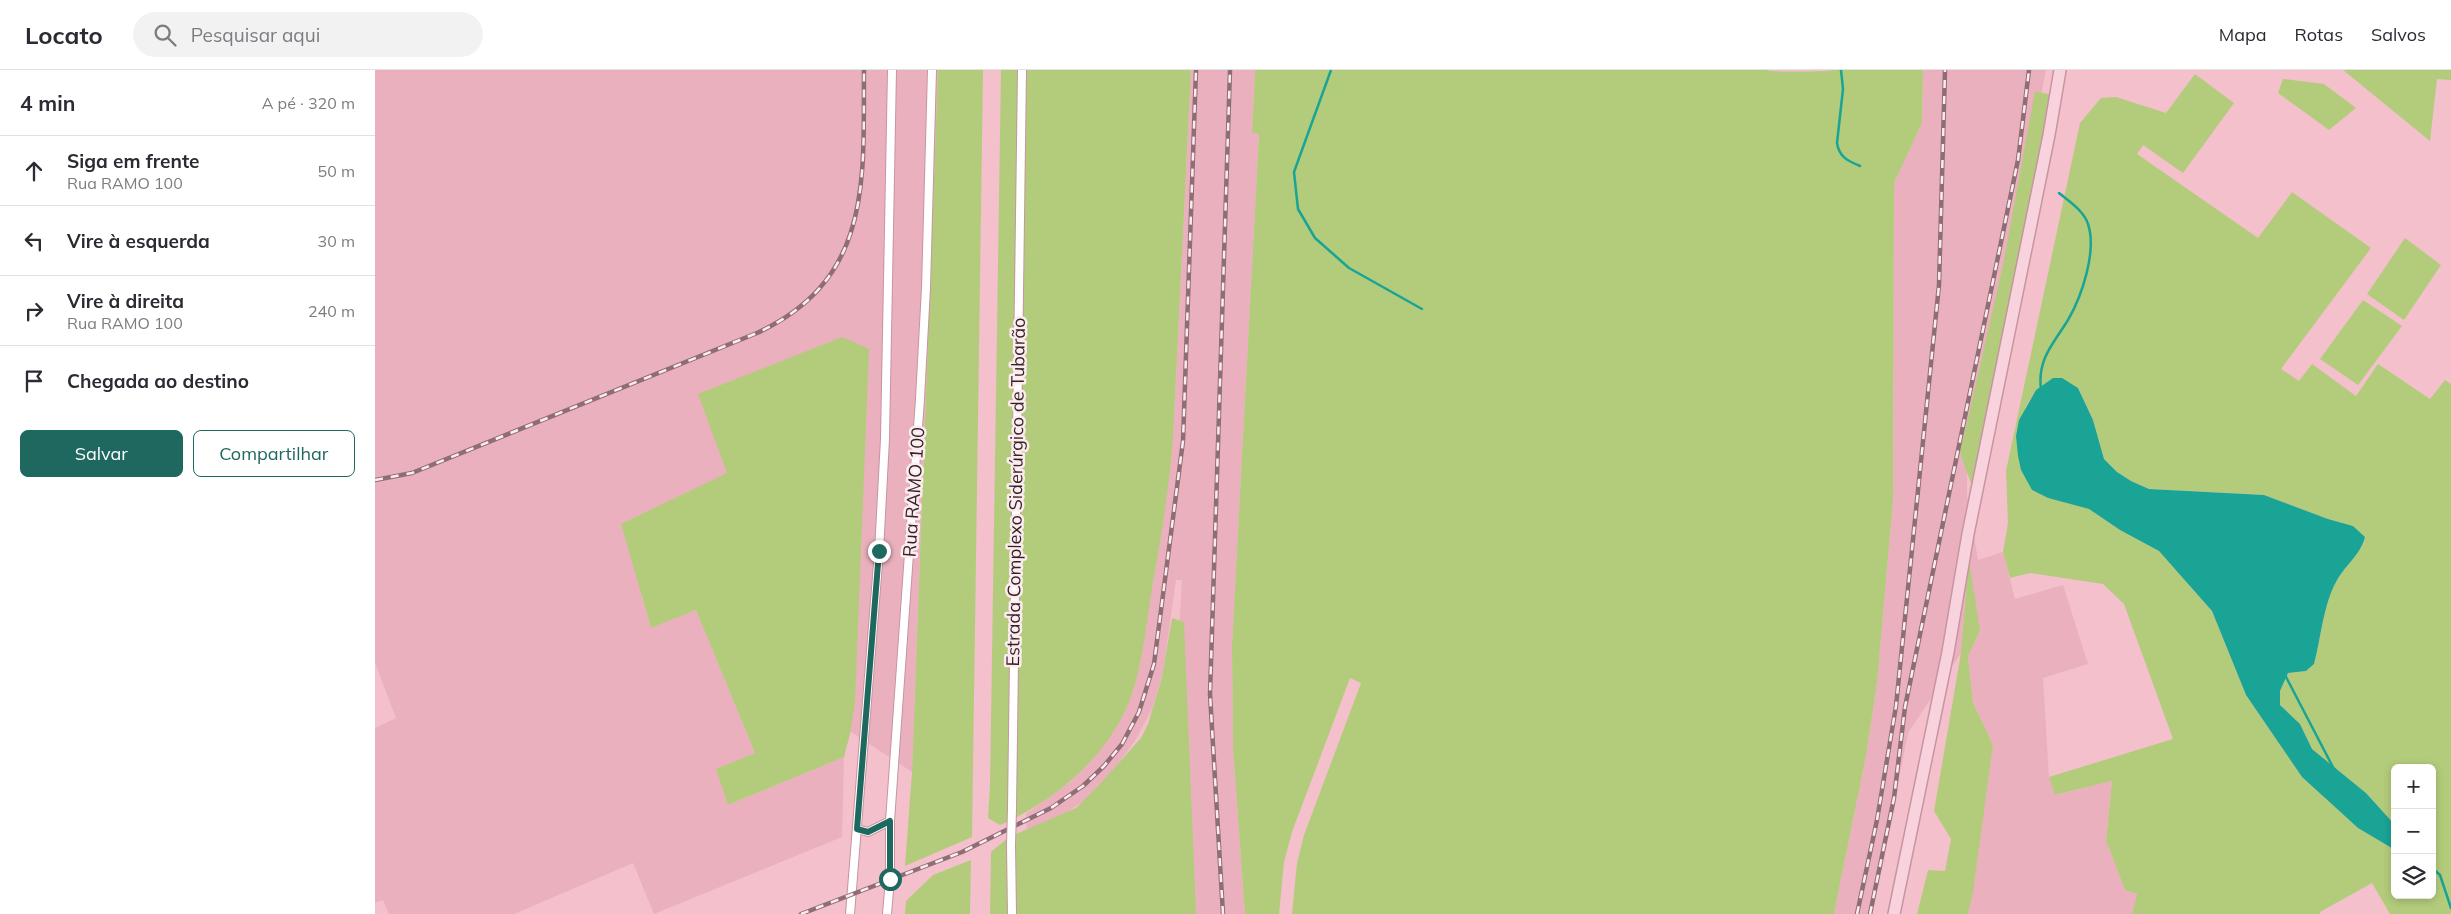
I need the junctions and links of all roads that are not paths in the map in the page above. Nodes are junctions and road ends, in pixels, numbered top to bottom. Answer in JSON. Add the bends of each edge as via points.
{"nodes":[{"id":1,"x":892,"y":70,"type":"edge"},
{"id":2,"x":932,"y":70,"type":"edge"},
{"id":3,"x":1022,"y":70,"type":"edge"},
{"id":4,"x":2060,"y":70,"type":"edge"},
{"id":5,"x":890,"y":821,"type":"junction"},
{"id":6,"x":857,"y":829,"type":"junction"},
{"id":7,"x":850,"y":914,"type":"edge"},
{"id":8,"x":887,"y":914,"type":"edge"},
{"id":9,"x":1012,"y":914,"type":"edge"},
{"id":10,"x":1894,"y":914,"type":"edge"}],
"edges":[{"from":1,"to":6,"type":"street","name":"Rua RAMO 100","via":[[885,439]]},
{"from":2,"to":5,"type":"street","name":"Rua RAMO 100","via":[[920,399]]},
{"from":3,"to":9,"type":"street","name":"Estrada Complexo Siderúrgico de Tubarão","bridge":true},
{"from":4,"to":10,"type":"street"},
{"from":5,"to":6,"type":"street","via":[[868,832]]},
{"from":5,"to":8,"type":"street","name":"Rua RAMO 100"},
{"from":6,"to":7,"type":"street","name":"Rua RAMO 100"}]}
